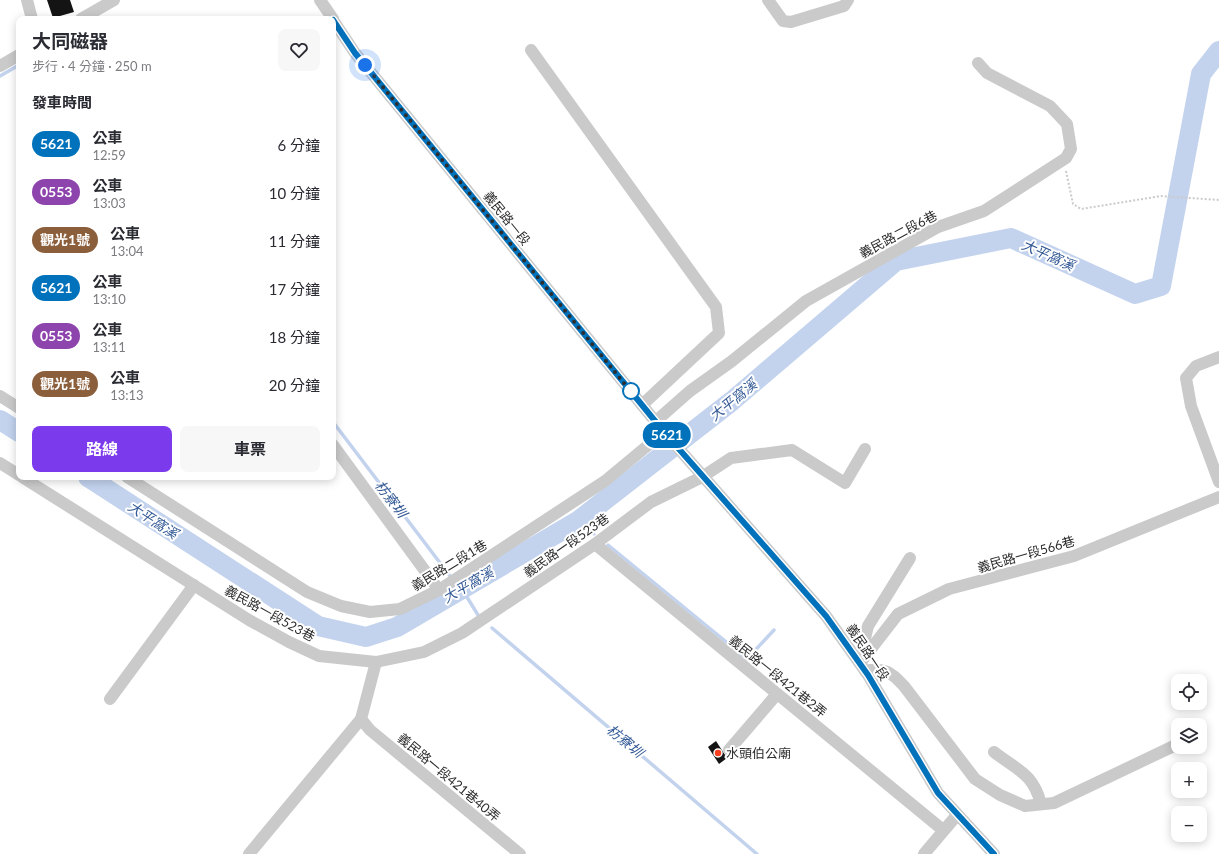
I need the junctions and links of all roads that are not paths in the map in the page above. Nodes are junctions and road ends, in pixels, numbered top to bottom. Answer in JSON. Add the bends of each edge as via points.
{"nodes":[{"id":1,"x":27,"y":0,"type":"edge"},
{"id":2,"x":114,"y":0,"type":"edge"},
{"id":3,"x":320,"y":0,"type":"edge"},
{"id":4,"x":768,"y":0,"type":"edge"},
{"id":5,"x":848,"y":0,"type":"edge"},
{"id":6,"x":31,"y":16,"type":"edge"},
{"id":7,"x":86,"y":16,"type":"edge"},
{"id":8,"x":331,"y":16,"type":"edge"},
{"id":9,"x":336,"y":24,"type":"edge"},
{"id":10,"x":530,"y":50,"type":"dead end"},
{"id":11,"x":16,"y":57,"type":"edge"},
{"id":12,"x":978,"y":63,"type":"dead end"},
{"id":13,"x":0,"y":66,"type":"edge"},
{"id":14,"x":1219,"y":357,"type":"edge"},
{"id":15,"x":0,"y":396,"type":"edge"},
{"id":16,"x":642,"y":405,"type":"junction"},
{"id":17,"x":16,"y":406,"type":"edge"},
{"id":18,"x":656,"y":421,"type":"junction"},
{"id":19,"x":664,"y":432,"type":"junction"},
{"id":20,"x":336,"y":449,"type":"edge"},
{"id":21,"x":865,"y":449,"type":"dead end"},
{"id":22,"x":0,"y":463,"type":"edge"},
{"id":23,"x":16,"y":473,"type":"edge"},
{"id":24,"x":702,"y":476,"type":"junction"},
{"id":25,"x":27,"y":480,"type":"edge"},
{"id":26,"x":132,"y":480,"type":"edge"},
{"id":27,"x":1219,"y":482,"type":"edge"},
{"id":28,"x":1219,"y":497,"type":"edge"},
{"id":29,"x":595,"y":544,"type":"junction"},
{"id":30,"x":910,"y":558,"type":"dead end"},
{"id":31,"x":194,"y":585,"type":"junction"},
{"id":32,"x":440,"y":590,"type":"junction"},
{"id":33,"x":376,"y":662,"type":"junction"},
{"id":34,"x":862,"y":667,"type":"junction"},
{"id":35,"x":777,"y":694,"type":"junction"},
{"id":36,"x":110,"y":699,"type":"dead end"},
{"id":37,"x":361,"y":719,"type":"junction"},
{"id":38,"x":1171,"y":747,"type":"edge"},
{"id":39,"x":729,"y":750,"type":"dead end"},
{"id":40,"x":994,"y":752,"type":"dead end"},
{"id":41,"x":1042,"y":804,"type":"junction"},
{"id":42,"x":956,"y":815,"type":"junction"},
{"id":43,"x":943,"y":830,"type":"junction"},
{"id":44,"x":249,"y":854,"type":"edge"},
{"id":45,"x":520,"y":854,"type":"edge"},
{"id":46,"x":924,"y":854,"type":"edge"},
{"id":47,"x":994,"y":854,"type":"edge"}],
"edges":[{"from":1,"to":6,"type":"street"},
{"from":2,"to":7,"type":"street"},
{"from":3,"to":8,"type":"street","name":"義民路一段"},
{"from":4,"to":5,"type":"street","via":[[783,21],[792,22],[844,6]]},
{"from":9,"to":16,"type":"street","name":"義民路一段","via":[[355,53]]},
{"from":10,"to":16,"type":"street","via":[[716,307],[720,333]]},
{"from":11,"to":13,"type":"street"},
{"from":12,"to":18,"type":"street","name":"義民路二段6巷","via":[[987,73],[1045,103],[1067,124],[1071,149],[1066,158],[984,211],[938,227],[806,301],[732,361],[690,391]]},
{"from":14,"to":27,"type":"street","via":[[1196,366],[1186,378],[1191,406]]},
{"from":15,"to":17,"type":"street"},
{"from":16,"to":18,"type":"street","name":"義民路一段"},
{"from":18,"to":19,"type":"street","name":"義民路一段"},
{"from":19,"to":24,"type":"street","name":"義民路一段"},
{"from":19,"to":32,"type":"street","name":"義民路二段1巷","via":[[605,481]]},
{"from":20,"to":32,"type":"street"},
{"from":21,"to":24,"type":"street","name":"義民路一段523巷","via":[[845,483],[792,450],[731,458]]},
{"from":22,"to":23,"type":"street"},
{"from":24,"to":29,"type":"street","name":"義民路一段523巷","via":[[651,502]]},
{"from":24,"to":34,"type":"street","name":"義民路一段","via":[[826,616]]},
{"from":25,"to":31,"type":"street","name":"義民路一段523巷"},
{"from":26,"to":32,"type":"street","name":"義民路二段1巷","via":[[307,592],[341,606],[370,612],[400,609]]},
{"from":28,"to":34,"type":"street","name":"義民路一段566巷","via":[[1074,556],[949,589],[898,614]]},
{"from":29,"to":33,"type":"street","name":"義民路一段523巷","via":[[462,634],[424,652]]},
{"from":29,"to":35,"type":"street","name":"義民路一段421巷2弄"},
{"from":30,"to":34,"type":"street","via":[[868,626]]},
{"from":31,"to":33,"type":"street","name":"義民路一段523巷","via":[[249,620],[319,656]]},
{"from":31,"to":36,"type":"street"},
{"from":33,"to":37,"type":"street"},
{"from":34,"to":41,"type":"street","via":[[891,672],[975,779],[1000,795],[1025,806]]},
{"from":34,"to":42,"type":"street","name":"義民路一段","via":[[938,793]]},
{"from":35,"to":39,"type":"street"},
{"from":35,"to":43,"type":"street","name":"義民路一段421巷2弄"},
{"from":37,"to":44,"type":"street"},
{"from":37,"to":45,"type":"street","name":"義民路一段421巷40弄","via":[[370,730]]},
{"from":38,"to":41,"type":"street","via":[[1054,803]]},
{"from":40,"to":41,"type":"street","via":[[1031,779]]},
{"from":42,"to":43,"type":"street"},
{"from":42,"to":47,"type":"street","name":"義民路一段"},
{"from":43,"to":46,"type":"street"}]}
